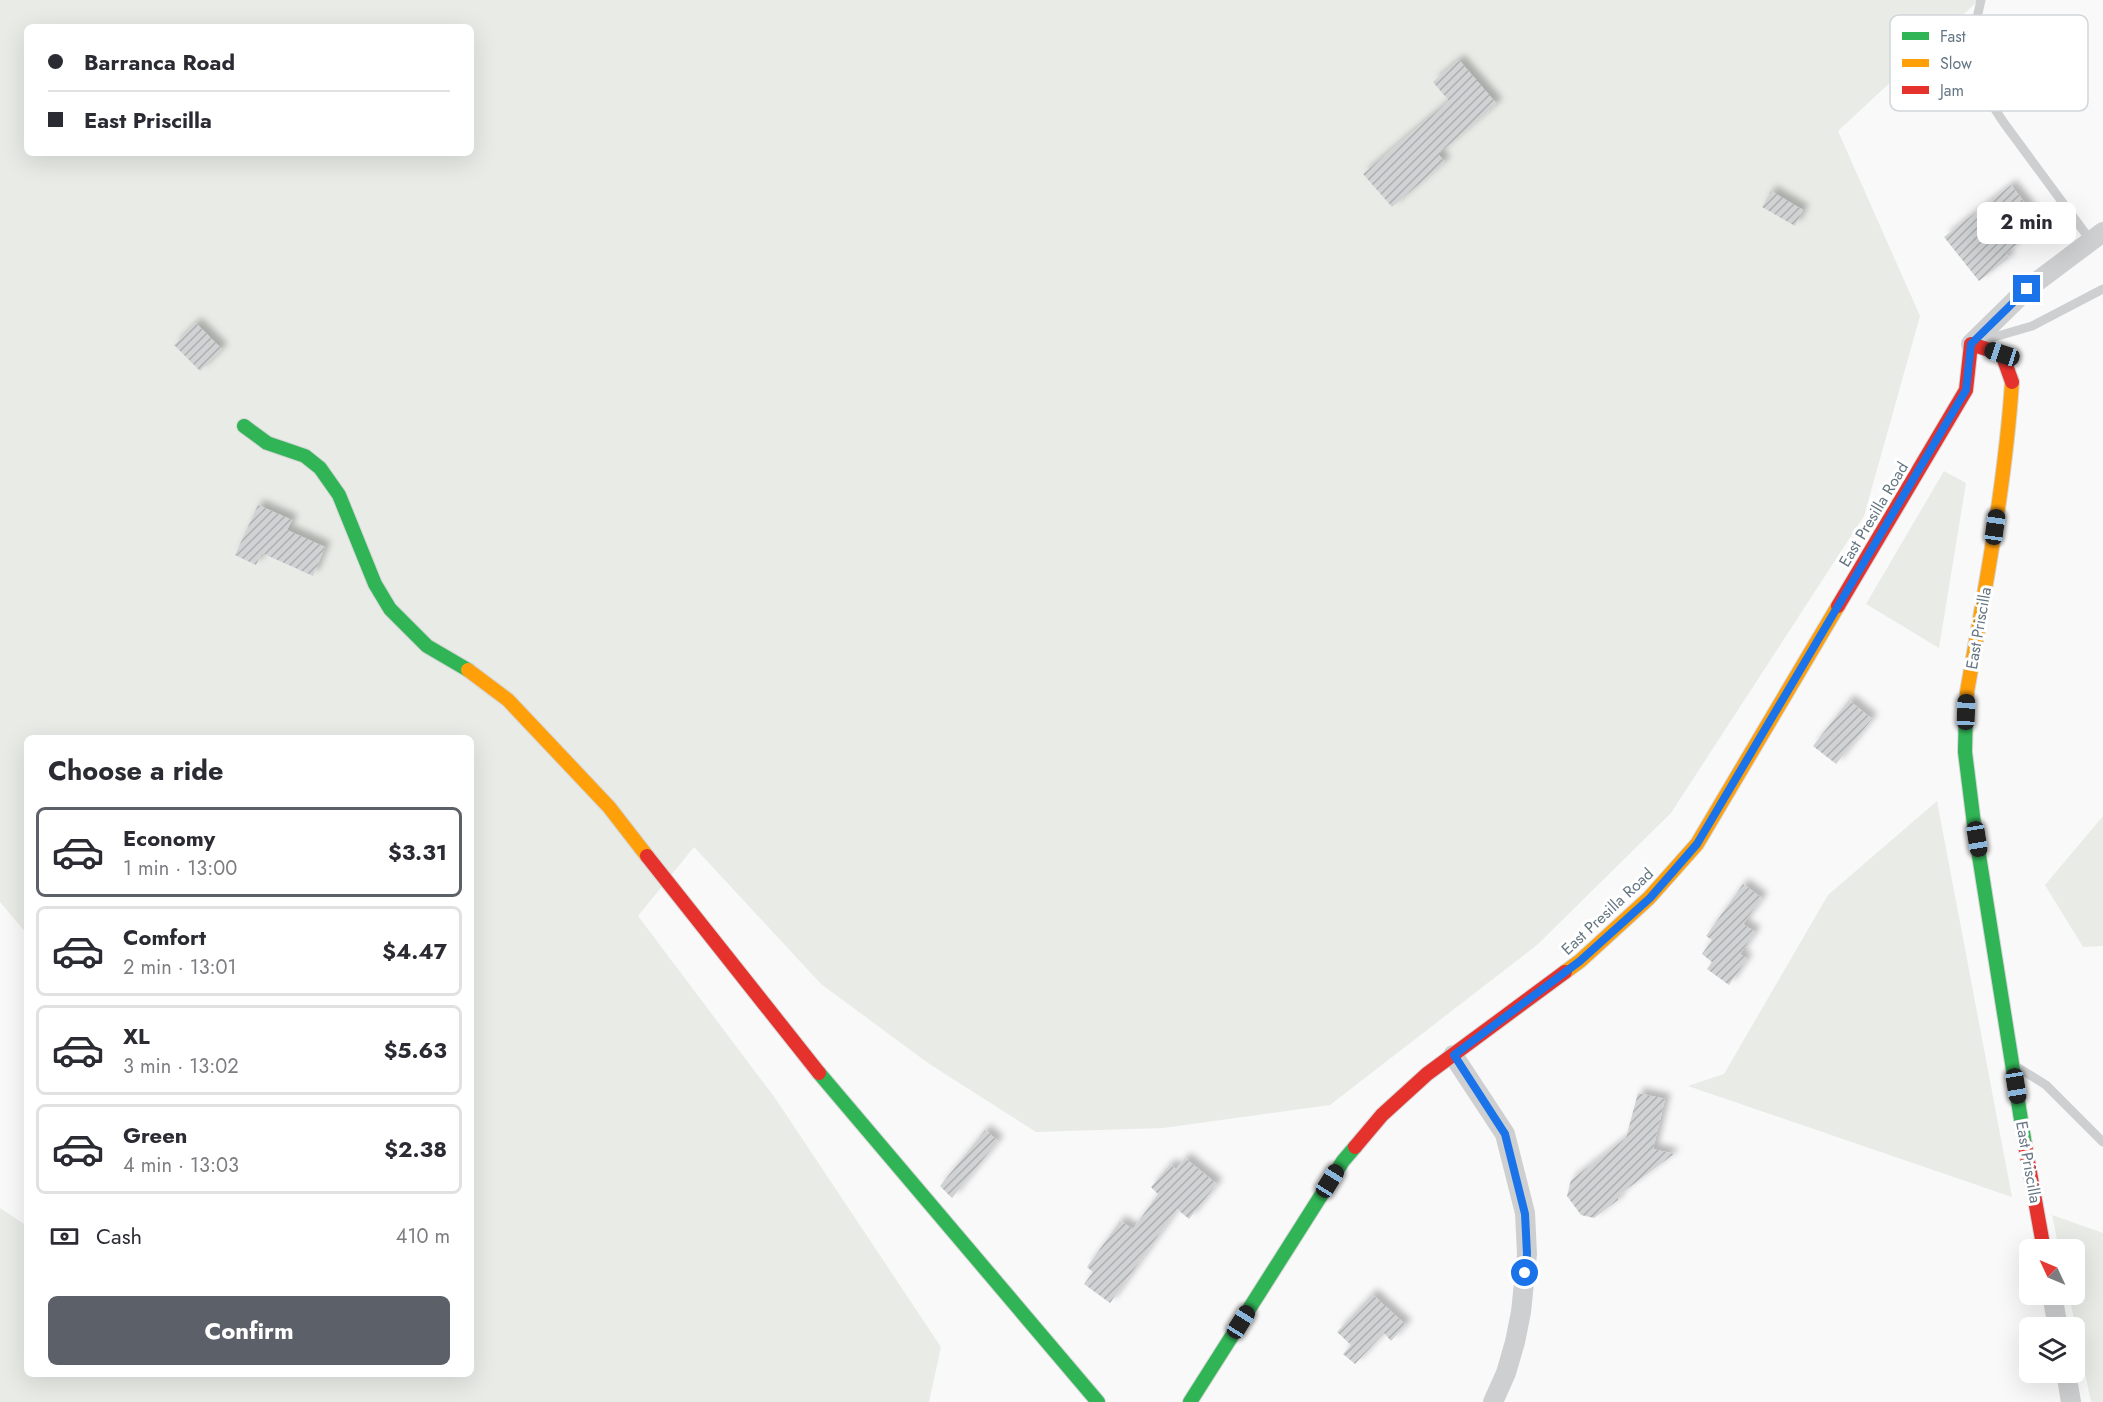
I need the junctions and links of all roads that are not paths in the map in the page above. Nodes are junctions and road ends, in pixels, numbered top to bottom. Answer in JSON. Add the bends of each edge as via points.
{"nodes":[{"id":1,"x":1981,"y":0,"type":"edge"},
{"id":2,"x":1978,"y":15,"type":"edge"},
{"id":3,"x":1996,"y":111,"type":"edge"},
{"id":4,"x":2097,"y":237,"type":"edge"},
{"id":5,"x":2103,"y":289,"type":"edge"},
{"id":6,"x":1971,"y":344,"type":"junction"},
{"id":7,"x":244,"y":426,"type":"dead end"},
{"id":8,"x":1454,"y":1055,"type":"junction"},
{"id":9,"x":2012,"y":1064,"type":"junction"},
{"id":10,"x":2103,"y":1142,"type":"edge"},
{"id":11,"x":2042,"y":1239,"type":"edge"},
{"id":12,"x":2068,"y":1383,"type":"edge"},
{"id":13,"x":1098,"y":1402,"type":"edge"},
{"id":14,"x":1190,"y":1402,"type":"edge"},
{"id":15,"x":1493,"y":1402,"type":"edge"},
{"id":16,"x":2072,"y":1402,"type":"edge"}],
"edges":[{"from":1,"to":2,"type":"lane"},
{"from":3,"to":4,"type":"lane"},
{"from":4,"to":6,"type":"street","via":[[2027,289]]},
{"from":5,"to":6,"type":"lane","via":[[2032,326]]},
{"from":6,"to":8,"type":"street","name":"East Presilla Road","via":[[1966,390],[1697,844],[1650,898],[1580,961]]},
{"from":6,"to":9,"type":"street","name":"East Priscilla","via":[[2002,354],[2012,382],[1988,574],[1967,692],[1965,752]]},
{"from":7,"to":13,"type":"street","via":[[267,443],[305,456],[320,468],[339,495],[375,584],[390,609],[427,646],[470,671],[508,700],[609,807],[826,1082]]},
{"from":8,"to":14,"type":"street","name":"East Presilla Road","via":[[1382,1116],[1343,1161]]},
{"from":8,"to":15,"type":"street","via":[[1505,1134],[1525,1214],[1527,1254],[1521,1312],[1506,1373]]},
{"from":9,"to":10,"type":"lane","via":[[2046,1085]]},
{"from":9,"to":11,"type":"street","name":"East Priscilla"},
{"from":12,"to":16,"type":"street"}]}
